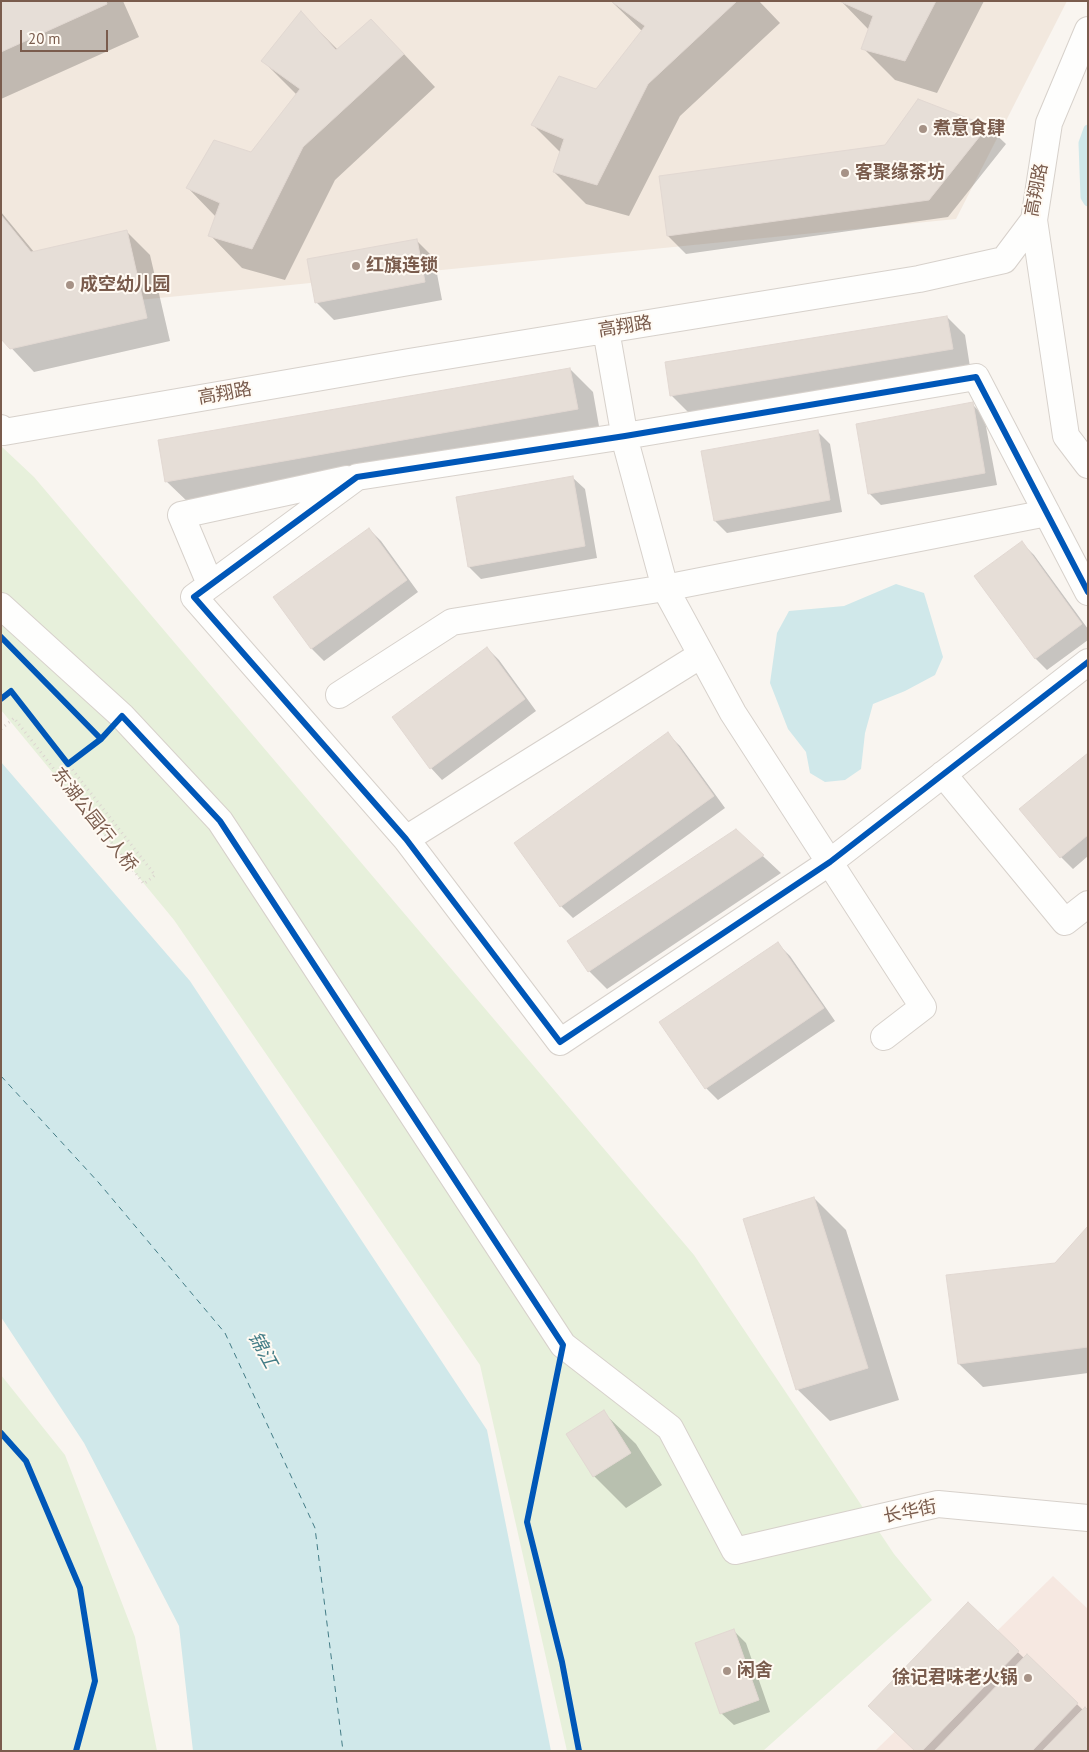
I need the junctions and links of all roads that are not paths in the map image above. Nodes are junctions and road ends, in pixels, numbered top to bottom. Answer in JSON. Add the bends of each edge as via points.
{"nodes":[{"id":1,"x":1088,"y":30,"type":"edge"},
{"id":2,"x":1034,"y":220,"type":"junction"},
{"id":3,"x":606,"y":330,"type":"junction"},
{"id":4,"x":2,"y":434,"type":"edge"},
{"id":5,"x":625,"y":436,"type":"junction"},
{"id":6,"x":1088,"y":464,"type":"edge"},
{"id":7,"x":357,"y":477,"type":"junction"},
{"id":8,"x":1047,"y":513,"type":"junction"},
{"id":9,"x":210,"y":584,"type":"junction"},
{"id":10,"x":665,"y":588,"type":"junction"},
{"id":11,"x":1088,"y":592,"type":"edge"},
{"id":12,"x":1,"y":606,"type":"edge"},
{"id":13,"x":702,"y":655,"type":"junction"},
{"id":14,"x":1088,"y":662,"type":"edge"},
{"id":15,"x":339,"y":696,"type":"dead end"},
{"id":16,"x":943,"y":774,"type":"junction"},
{"id":17,"x":406,"y":840,"type":"junction"},
{"id":18,"x":830,"y":862,"type":"junction"},
{"id":19,"x":1088,"y":904,"type":"edge"},
{"id":20,"x":884,"y":1037,"type":"dead end"},
{"id":21,"x":1088,"y":1518,"type":"edge"}],
"edges":[{"from":1,"to":2,"type":"street","name":"高翔路","via":[[1049,123]]},
{"from":2,"to":3,"type":"street","name":"高翔路","via":[[1004,260],[919,279]]},
{"from":2,"to":6,"type":"street","via":[[1066,436]]},
{"from":3,"to":4,"type":"street","name":"高翔路"},
{"from":3,"to":5,"type":"street"},
{"from":5,"to":7,"type":"street"},
{"from":5,"to":8,"type":"street","via":[[976,377]]},
{"from":5,"to":10,"type":"street"},
{"from":7,"to":9,"type":"street"},
{"from":7,"to":9,"type":"street","via":[[181,515]]},
{"from":8,"to":10,"type":"street"},
{"from":8,"to":11,"type":"street"},
{"from":9,"to":17,"type":"street","via":[[194,597]]},
{"from":10,"to":13,"type":"street"},
{"from":10,"to":15,"type":"street","via":[[452,622]]},
{"from":12,"to":21,"type":"street","name":"长华街","via":[[122,716],[220,821],[563,1345],[670,1428],[735,1551],[938,1504]]},
{"from":13,"to":17,"type":"street"},
{"from":13,"to":18,"type":"street","via":[[734,713]]},
{"from":14,"to":16,"type":"street"},
{"from":16,"to":18,"type":"street"},
{"from":16,"to":19,"type":"street","via":[[1065,922]]},
{"from":17,"to":18,"type":"street","via":[[560,1042]]},
{"from":18,"to":20,"type":"street","via":[[923,1007]]}]}
